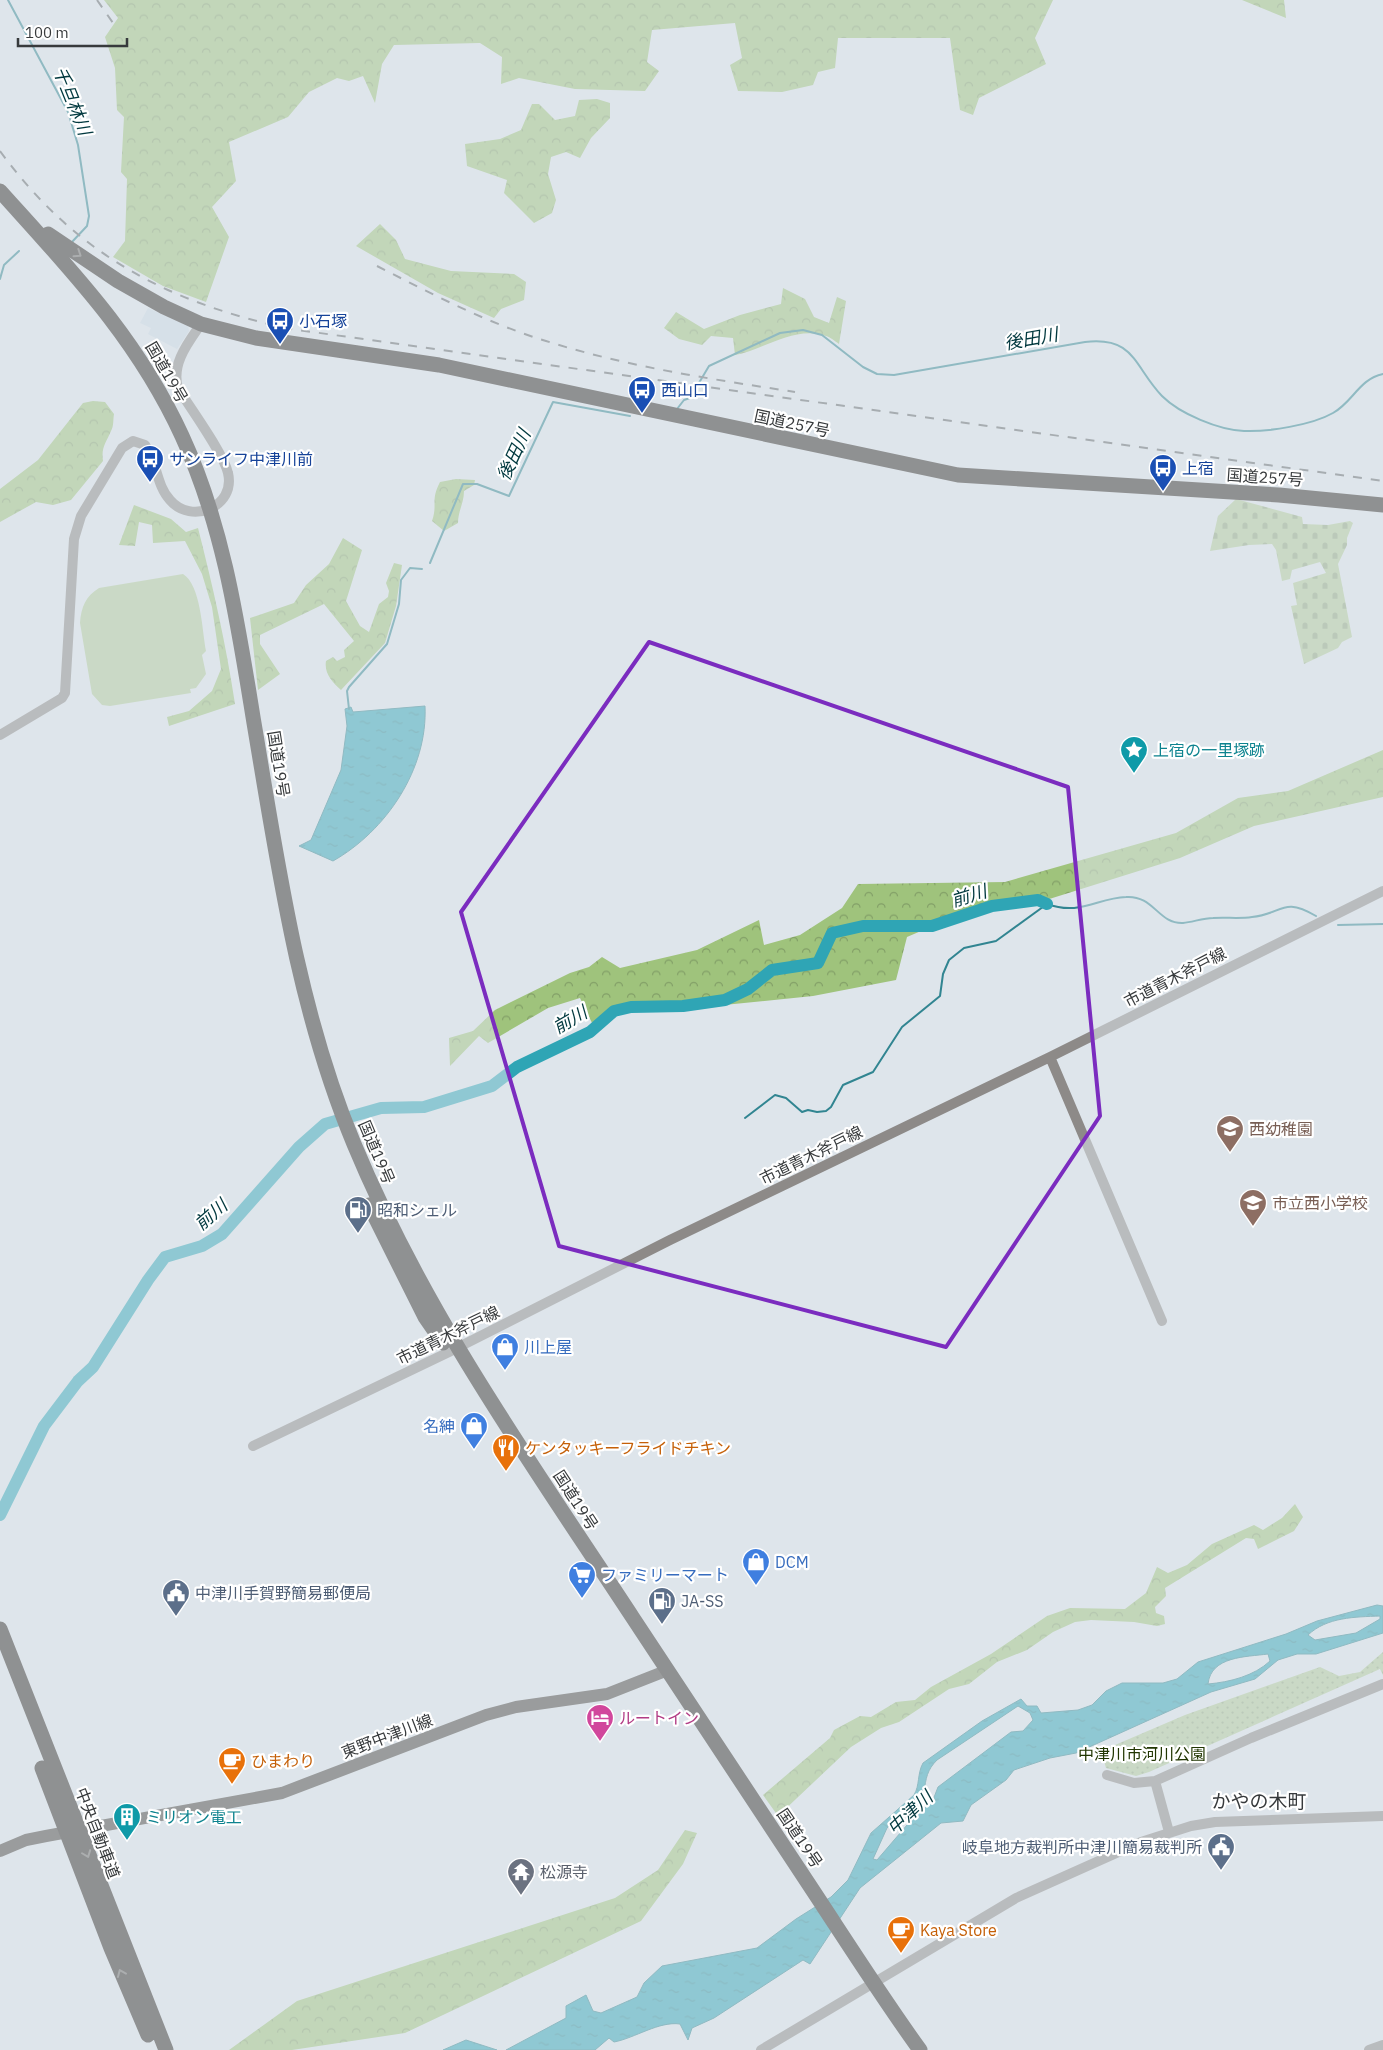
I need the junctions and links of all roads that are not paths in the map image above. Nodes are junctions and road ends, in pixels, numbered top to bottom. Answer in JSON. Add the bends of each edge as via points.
{"nodes":[{"id":1,"x":0,"y":191,"type":"edge"},
{"id":2,"x":0,"y":205,"type":"edge"},
{"id":3,"x":23,"y":217,"type":"junction"},
{"id":4,"x":201,"y":324,"type":"junction"},
{"id":5,"x":1383,"y":505,"type":"edge"},
{"id":6,"x":0,"y":735,"type":"edge"},
{"id":7,"x":270,"y":842,"type":"junction"},
{"id":8,"x":1383,"y":891,"type":"edge"},
{"id":9,"x":1050,"y":1057,"type":"junction"},
{"id":10,"x":1162,"y":1321,"type":"dead end"},
{"id":11,"x":453,"y":1350,"type":"junction"},
{"id":12,"x":253,"y":1446,"type":"dead end"},
{"id":13,"x":0,"y":1629,"type":"edge"},
{"id":14,"x":0,"y":1657,"type":"edge"},
{"id":15,"x":663,"y":1672,"type":"junction"},
{"id":16,"x":1383,"y":1684,"type":"edge"},
{"id":17,"x":1107,"y":1775,"type":"dead end"},
{"id":18,"x":1155,"y":1781,"type":"junction"},
{"id":19,"x":1383,"y":1816,"type":"edge"},
{"id":20,"x":1170,"y":1832,"type":"junction"},
{"id":21,"x":0,"y":1851,"type":"edge"},
{"id":22,"x":875,"y":1991,"type":"junction"},
{"id":23,"x":1383,"y":2045,"type":"edge"},
{"id":24,"x":154,"y":2050,"type":"edge"},
{"id":25,"x":166,"y":2050,"type":"edge"},
{"id":26,"x":761,"y":2050,"type":"edge"},
{"id":27,"x":908,"y":2050,"type":"edge"},
{"id":28,"x":920,"y":2050,"type":"edge"},
{"id":29,"x":1369,"y":2050,"type":"edge"}],
"edges":[{"from":1,"to":3,"type":"highway","name":"国道19号"},
{"from":2,"to":7,"type":"highway","name":"国道19号","via":[[55,264],[119,343],[159,410],[194,492],[212,546],[227,613]]},
{"from":3,"to":4,"type":"highway","name":"国道257号","one_way":true,"via":[[133,290]]},
{"from":3,"to":7,"type":"highway","name":"国道19号","via":[[79,278],[126,338],[166,404],[186,447],[209,506],[227,571]]},
{"from":4,"to":5,"type":"highway","name":"国道257号","via":[[256,338],[439,365],[958,476],[1279,495]]},
{"from":4,"to":6,"type":"street","via":[[182,354],[175,379],[226,466],[227,492],[218,504],[195,512],[184,510],[170,500],[145,445],[133,441],[122,448],[81,516],[74,539],[66,693]]},
{"from":7,"to":11,"type":"highway","name":"国道19号","via":[[277,885],[333,1101],[390,1250],[425,1317]]},
{"from":8,"to":9,"type":"street","name":"市道青木斧戸線"},
{"from":9,"to":10,"type":"street"},
{"from":9,"to":11,"type":"street","name":"市道青木斧戸線","via":[[776,1188]]},
{"from":11,"to":12,"type":"street","name":"市道青木斧戸線"},
{"from":11,"to":15,"type":"highway","name":"国道19号","via":[[492,1422]]},
{"from":13,"to":25,"type":"highway","name":"中央自動車道","one_way":true},
{"from":24,"to":14,"type":"highway","name":"中央自動車道","one_way":true,"via":[[111,1948]]},
{"from":15,"to":21,"type":"main road","name":"東野中津川線","via":[[607,1694],[516,1707],[486,1715],[282,1793],[26,1840]]},
{"from":15,"to":22,"type":"highway","name":"国道19号"},
{"from":16,"to":18,"type":"street"},
{"from":17,"to":18,"type":"street","via":[[1134,1783]]},
{"from":18,"to":20,"type":"street"},
{"from":19,"to":20,"type":"street","via":[[1215,1822]]},
{"from":20,"to":26,"type":"street","via":[[1016,1898]]},
{"from":22,"to":27,"type":"highway","name":"国道19号"},
{"from":22,"to":28,"type":"highway","name":"国道19号"},
{"from":23,"to":29,"type":"street"}]}
